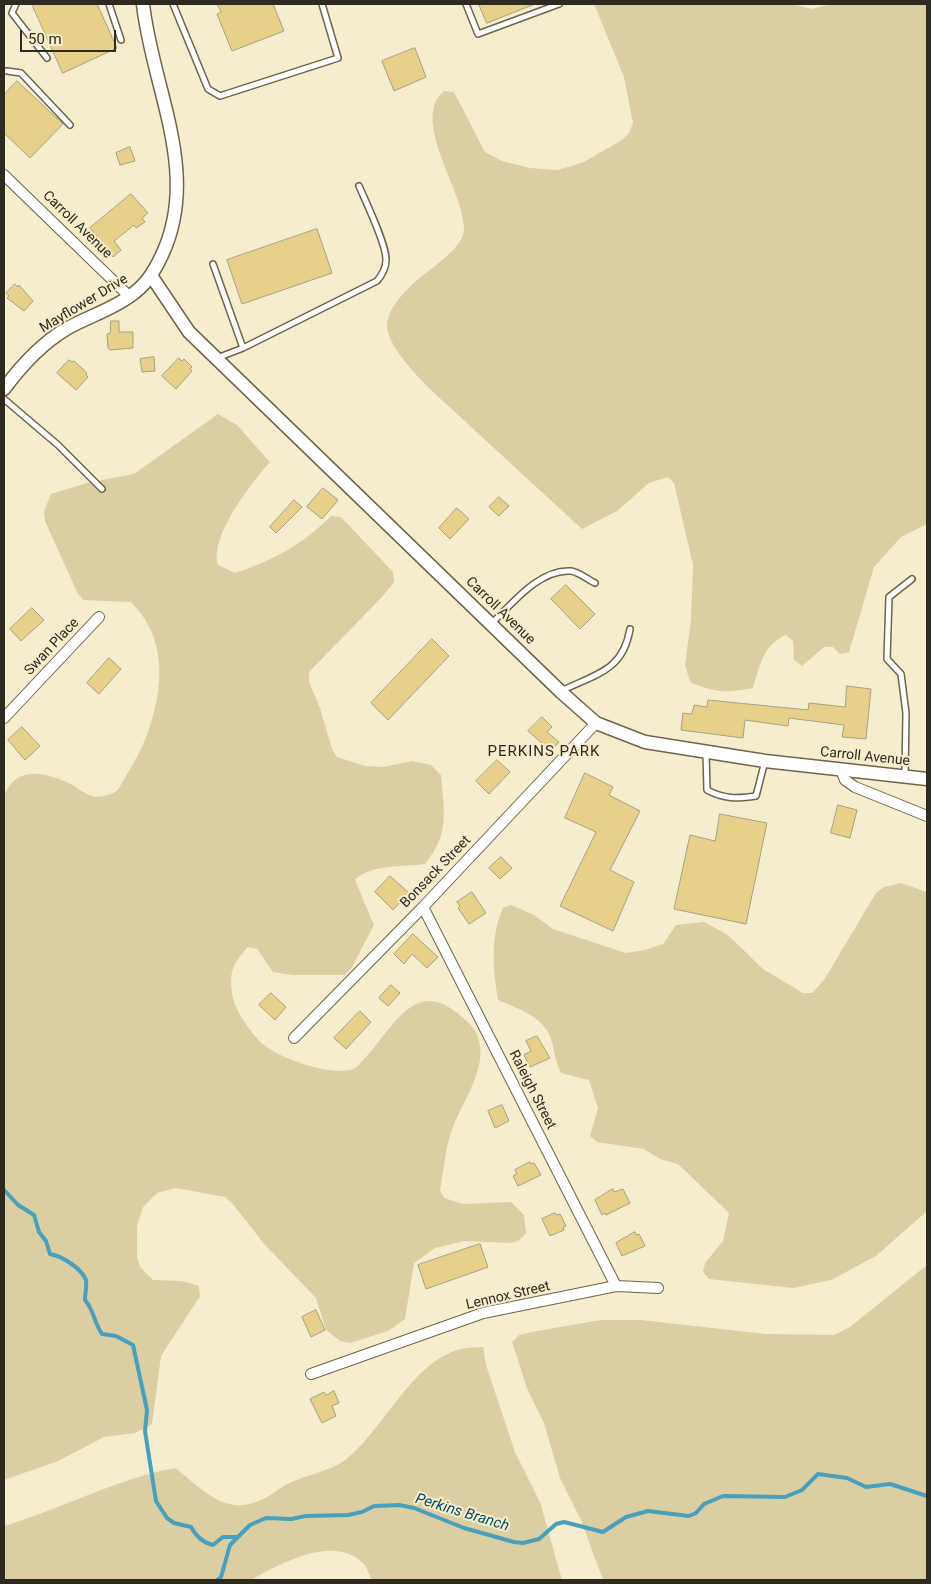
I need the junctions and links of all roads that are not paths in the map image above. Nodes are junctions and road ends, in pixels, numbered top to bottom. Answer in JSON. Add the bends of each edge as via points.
{"nodes":[{"id":1,"x":16,"y":4,"type":"edge"},
{"id":2,"x":109,"y":4,"type":"edge"},
{"id":3,"x":143,"y":4,"type":"edge"},
{"id":4,"x":173,"y":4,"type":"edge"},
{"id":5,"x":322,"y":4,"type":"edge"},
{"id":6,"x":466,"y":4,"type":"edge"},
{"id":7,"x":559,"y":4,"type":"edge"},
{"id":8,"x":121,"y":40,"type":"dead end"},
{"id":9,"x":47,"y":58,"type":"dead end"},
{"id":10,"x":5,"y":70,"type":"edge"},
{"id":11,"x":70,"y":125,"type":"dead end"},
{"id":12,"x":4,"y":175,"type":"edge"},
{"id":13,"x":360,"y":186,"type":"dead end"},
{"id":14,"x":212,"y":264,"type":"dead end"},
{"id":15,"x":152,"y":277,"type":"junction"},
{"id":16,"x":130,"y":297,"type":"junction"},
{"id":17,"x":243,"y":348,"type":"junction"},
{"id":18,"x":217,"y":359,"type":"junction"},
{"id":19,"x":4,"y":389,"type":"edge"},
{"id":20,"x":4,"y":400,"type":"edge"},
{"id":21,"x":102,"y":489,"type":"dead end"},
{"id":22,"x":912,"y":579,"type":"dead end"},
{"id":23,"x":595,"y":583,"type":"dead end"},
{"id":24,"x":99,"y":617,"type":"dead end"},
{"id":25,"x":492,"y":623,"type":"junction"},
{"id":26,"x":630,"y":629,"type":"dead end"},
{"id":27,"x":561,"y":692,"type":"junction"},
{"id":28,"x":4,"y":718,"type":"edge"},
{"id":29,"x":596,"y":723,"type":"junction"},
{"id":30,"x":706,"y":752,"type":"junction"},
{"id":31,"x":765,"y":761,"type":"junction"},
{"id":32,"x":841,"y":770,"type":"junction"},
{"id":33,"x":905,"y":777,"type":"junction"},
{"id":34,"x":927,"y":779,"type":"edge"},
{"id":35,"x":927,"y":816,"type":"edge"},
{"id":36,"x":423,"y":907,"type":"junction"},
{"id":37,"x":294,"y":1038,"type":"dead end"},
{"id":38,"x":616,"y":1286,"type":"junction"},
{"id":39,"x":658,"y":1288,"type":"dead end"},
{"id":40,"x":311,"y":1374,"type":"dead end"}],
"edges":[{"from":1,"to":9,"type":"lane","via":[[12,12]]},
{"from":2,"to":8,"type":"lane"},
{"from":3,"to":15,"type":"street","name":"Mayflower Drive","via":[[174,145],[178,182],[176,216]]},
{"from":4,"to":5,"type":"lane","via":[[208,89],[220,96],[338,58]]},
{"from":6,"to":7,"type":"lane","via":[[478,34]]},
{"from":10,"to":11,"type":"lane","via":[[21,73]]},
{"from":12,"to":16,"type":"street","name":"Carroll Avenue"},
{"from":13,"to":17,"type":"lane","via":[[386,255],[382,275],[376,282]]},
{"from":14,"to":17,"type":"lane"},
{"from":15,"to":16,"type":"street","name":"Mayflower Drive"},
{"from":15,"to":18,"type":"street","name":"Carroll Avenue","via":[[189,332]]},
{"from":16,"to":19,"type":"street","name":"Mayflower Drive","via":[[65,329],[35,352]]},
{"from":17,"to":18,"type":"lane"},
{"from":18,"to":25,"type":"street","name":"Carroll Avenue"},
{"from":20,"to":21,"type":"lane","via":[[58,445]]},
{"from":22,"to":33,"type":"lane","via":[[889,597],[886,659],[901,674],[906,713]]},
{"from":23,"to":25,"type":"lane","via":[[573,571],[554,572],[527,589]]},
{"from":24,"to":28,"type":"street","name":"Swan Place"},
{"from":25,"to":27,"type":"street","name":"Carroll Avenue"},
{"from":26,"to":27,"type":"lane","via":[[627,647],[616,664]]},
{"from":27,"to":29,"type":"street","name":"Carroll Avenue"},
{"from":29,"to":30,"type":"street","name":"Carroll Avenue","via":[[645,742]]},
{"from":29,"to":36,"type":"street","name":"Bonsack Street"},
{"from":30,"to":31,"type":"street","name":"Carroll Avenue"},
{"from":30,"to":31,"type":"lane","via":[[707,790],[736,800],[756,796]]},
{"from":31,"to":32,"type":"street","name":"Carroll Avenue"},
{"from":32,"to":33,"type":"street","name":"Carroll Avenue"},
{"from":32,"to":35,"type":"street","via":[[845,780],[855,787]]},
{"from":33,"to":34,"type":"street","name":"Carroll Avenue"},
{"from":36,"to":37,"type":"street","name":"Bonsack Street"},
{"from":36,"to":38,"type":"street","name":"Raleigh Street"},
{"from":38,"to":39,"type":"street","name":"Lennox Street"},
{"from":38,"to":40,"type":"street","name":"Lennox Street","via":[[483,1313]]}]}
